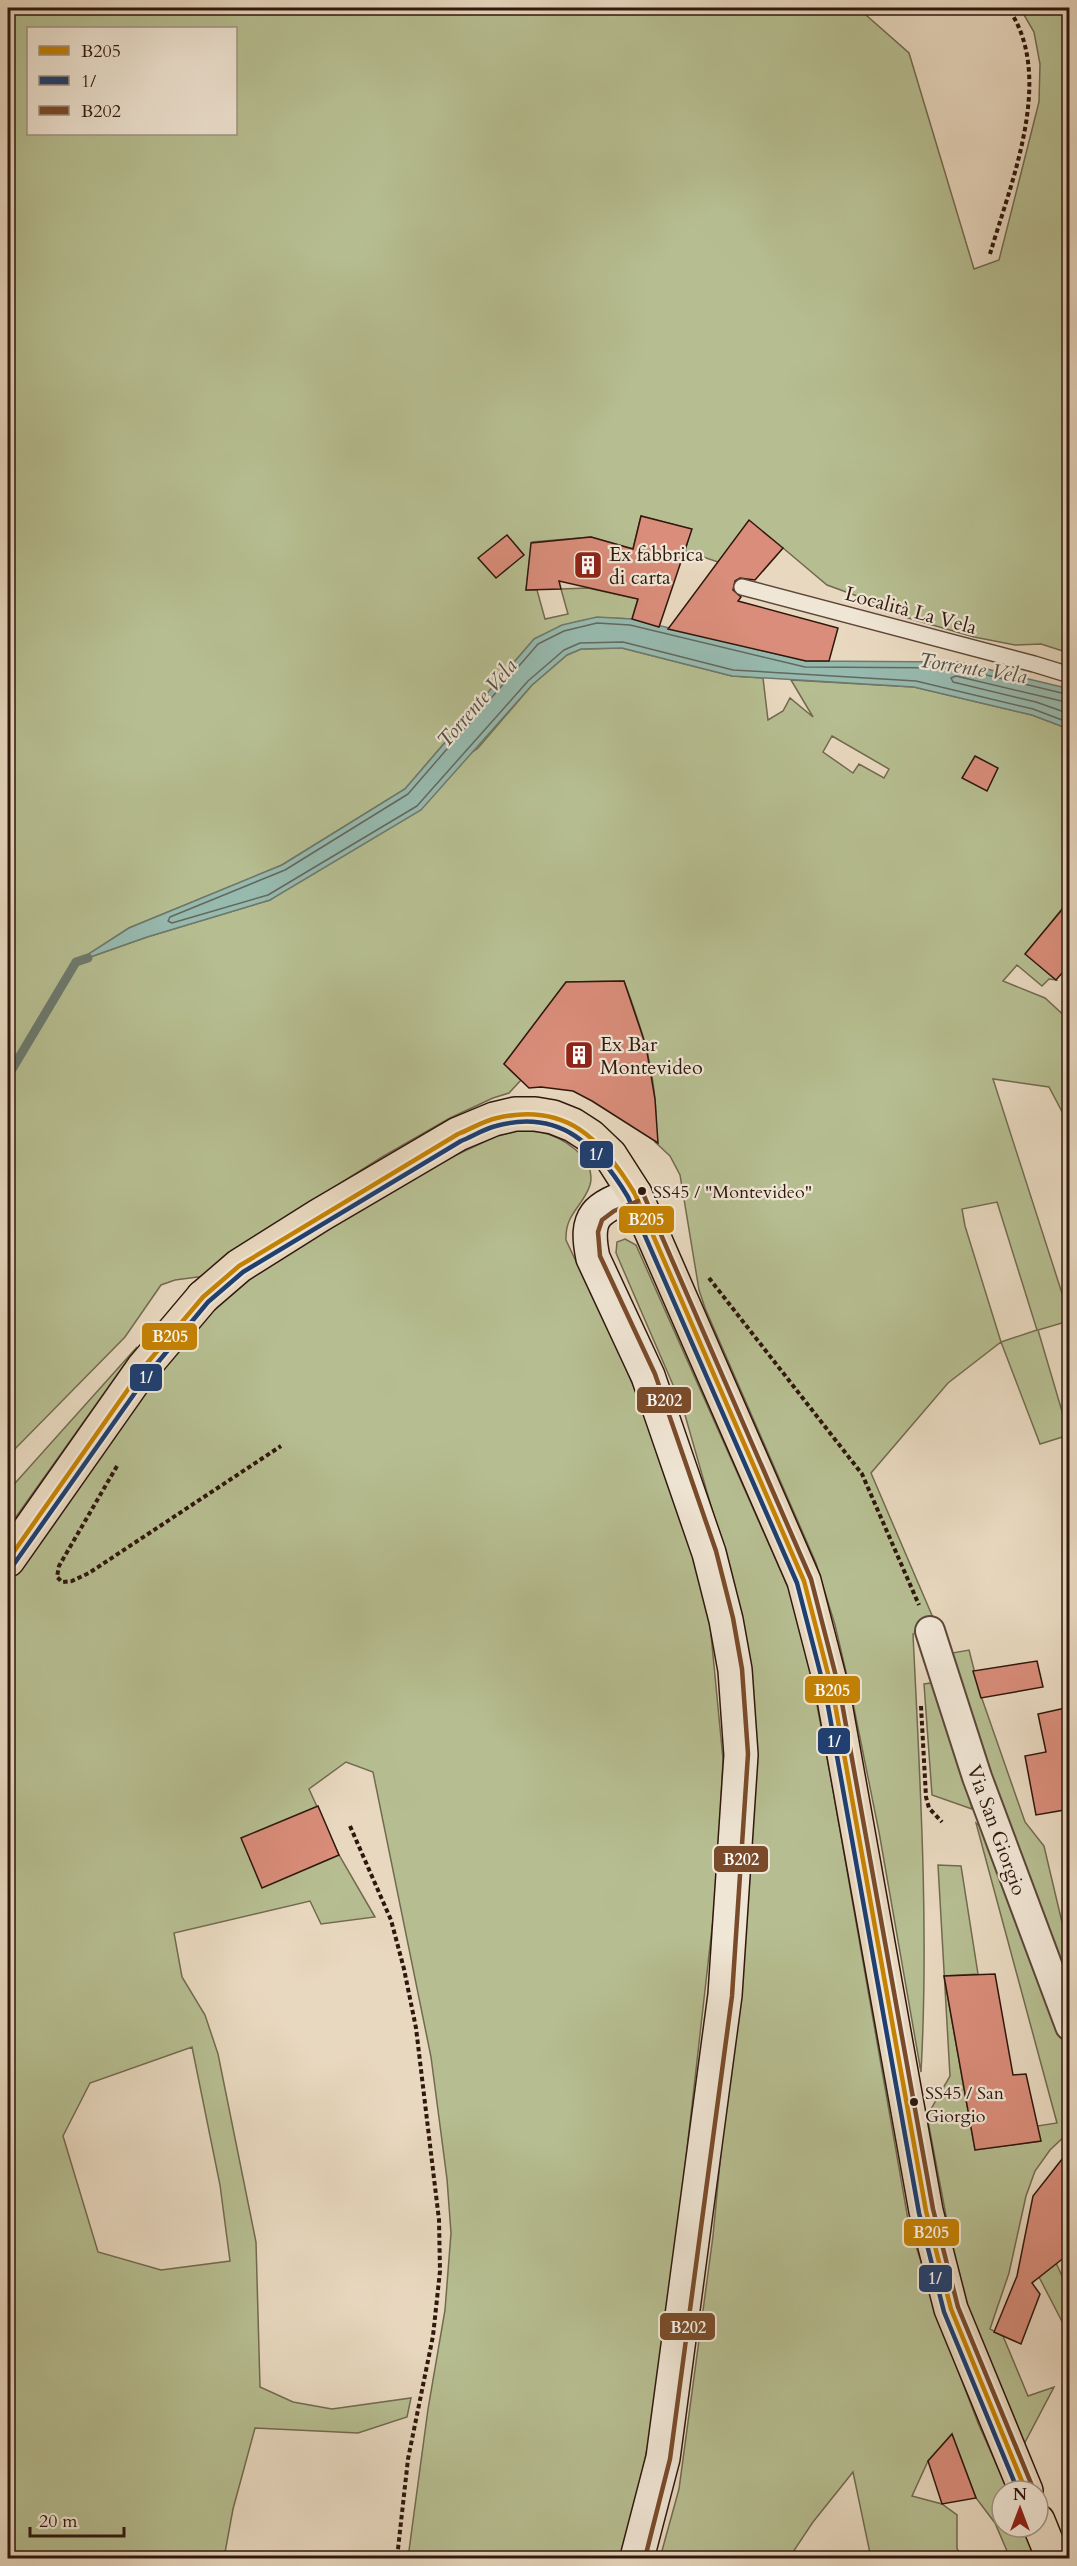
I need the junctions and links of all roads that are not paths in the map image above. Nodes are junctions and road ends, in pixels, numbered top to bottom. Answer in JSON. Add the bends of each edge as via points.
{"nodes":[{"id":1,"x":742,"y":587,"type":"dead end"},
{"id":2,"x":1070,"y":675,"type":"edge"},
{"id":3,"x":635,"y":1194,"type":"junction"},
{"id":4,"x":8,"y":1560,"type":"edge"},
{"id":5,"x":930,"y":1631,"type":"road end"},
{"id":6,"x":1070,"y":2026,"type":"edge"},
{"id":7,"x":1021,"y":2479,"type":"edge"},
{"id":8,"x":1045,"y":2539,"type":"edge"},
{"id":9,"x":637,"y":2559,"type":"edge"},
{"id":10,"x":1053,"y":2559,"type":"edge"}],
"edges":[{"from":1,"to":2,"type":"lane","name":"Località La Vela"},
{"from":3,"to":4,"type":"main road","via":[[610,1155],[590,1136],[553,1118],[515,1114],[458,1134],[239,1266],[204,1297],[143,1368]]},
{"from":3,"to":7,"type":"main road","via":[[804,1581],[833,1693],[927,2211],[951,2309]]},
{"from":3,"to":9,"type":"street","via":[[599,1210],[592,1219],[590,1243],[593,1258],[648,1376],[709,1553],[735,1670],[741,1755],[723,2007],[664,2448]]},
{"from":5,"to":6,"type":"street","name":"Via San Giorgio","via":[[977,1777]]},
{"from":8,"to":10,"type":"main road"}]}
